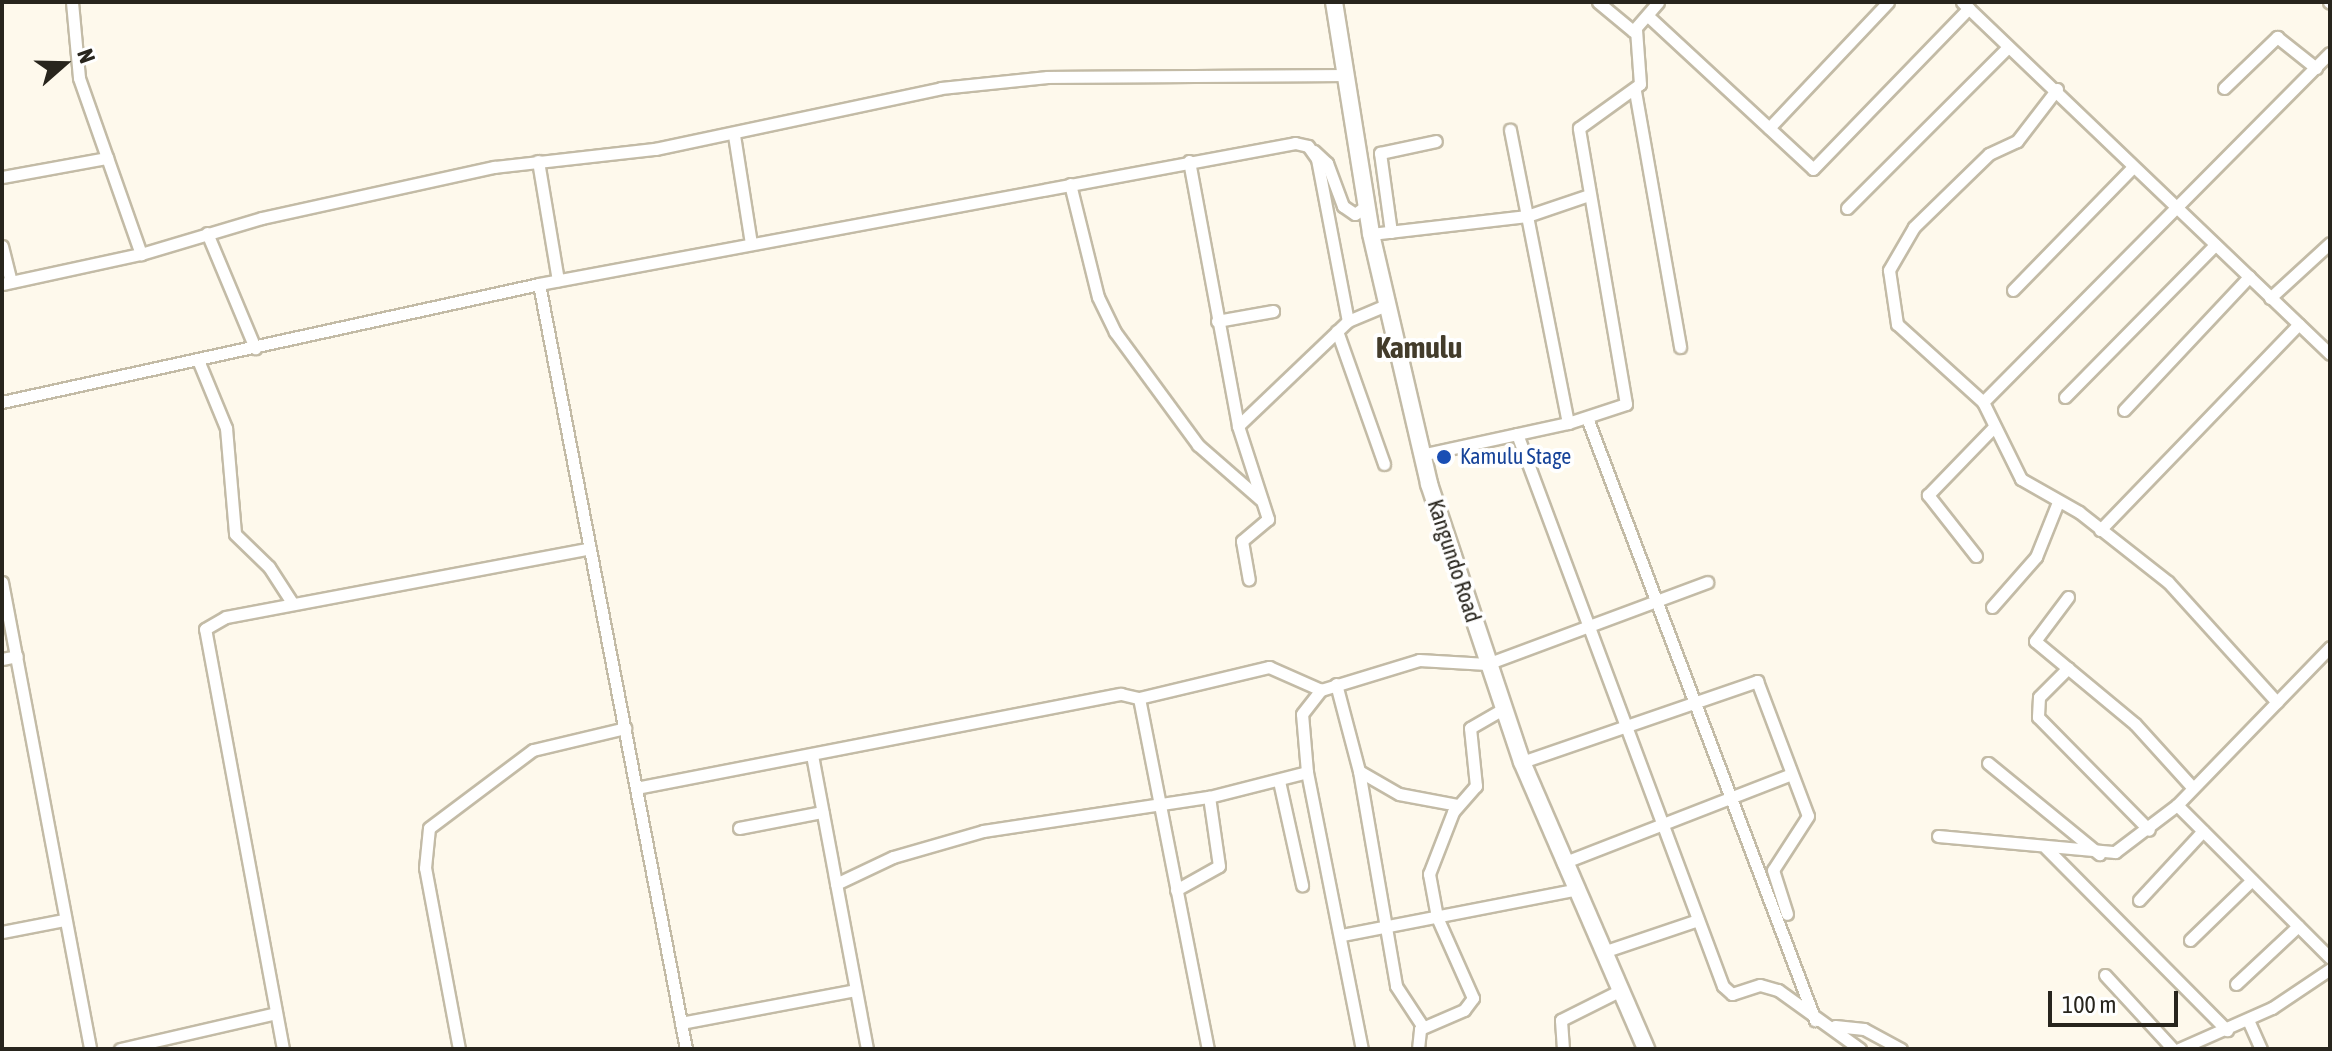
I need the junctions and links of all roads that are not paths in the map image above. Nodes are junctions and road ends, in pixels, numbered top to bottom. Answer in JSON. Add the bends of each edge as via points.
{"nodes":[{"id":1,"x":72,"y":2,"type":"edge"},
{"id":2,"x":1334,"y":2,"type":"edge"},
{"id":3,"x":1598,"y":2,"type":"edge"},
{"id":4,"x":1658,"y":2,"type":"edge"},
{"id":5,"x":1888,"y":2,"type":"edge"},
{"id":6,"x":1966,"y":5,"type":"edge"},
{"id":7,"x":1648,"y":16,"type":"junction"},
{"id":8,"x":1636,"y":30,"type":"junction"},
{"id":9,"x":2008,"y":47,"type":"junction"},
{"id":10,"x":2330,"y":53,"type":"edge"},
{"id":11,"x":2316,"y":68,"type":"junction"},
{"id":12,"x":1342,"y":75,"type":"junction"},
{"id":13,"x":2224,"y":88,"type":"dead end"},
{"id":14,"x":2057,"y":89,"type":"junction"},
{"id":15,"x":1635,"y":91,"type":"junction"},
{"id":16,"x":1769,"y":128,"type":"junction"},
{"id":17,"x":1510,"y":130,"type":"dead end"},
{"id":18,"x":734,"y":135,"type":"junction"},
{"id":19,"x":1436,"y":141,"type":"dead end"},
{"id":20,"x":1313,"y":150,"type":"junction"},
{"id":21,"x":107,"y":158,"type":"junction"},
{"id":22,"x":538,"y":161,"type":"junction"},
{"id":23,"x":1189,"y":161,"type":"junction"},
{"id":24,"x":2133,"y":167,"type":"junction"},
{"id":25,"x":2,"y":177,"type":"edge"},
{"id":26,"x":1070,"y":184,"type":"junction"},
{"id":27,"x":1589,"y":195,"type":"junction"},
{"id":28,"x":1366,"y":206,"type":"junction"},
{"id":29,"x":1847,"y":208,"type":"dead end"},
{"id":30,"x":2177,"y":208,"type":"junction"},
{"id":31,"x":1527,"y":216,"type":"junction"},
{"id":32,"x":1391,"y":232,"type":"junction"},
{"id":33,"x":207,"y":233,"type":"junction"},
{"id":34,"x":1371,"y":234,"type":"junction"},
{"id":35,"x":2330,"y":243,"type":"edge"},
{"id":36,"x":751,"y":244,"type":"junction"},
{"id":37,"x":2215,"y":245,"type":"junction"},
{"id":38,"x":2,"y":246,"type":"edge"},
{"id":39,"x":141,"y":254,"type":"junction"},
{"id":40,"x":2249,"y":277,"type":"junction"},
{"id":41,"x":558,"y":280,"type":"junction"},
{"id":42,"x":6,"y":283,"type":"edge"},
{"id":43,"x":539,"y":284,"type":"junction"},
{"id":44,"x":2013,"y":290,"type":"dead end"},
{"id":45,"x":2270,"y":298,"type":"junction"},
{"id":46,"x":1386,"y":305,"type":"junction"},
{"id":47,"x":1273,"y":311,"type":"dead end"},
{"id":48,"x":1217,"y":321,"type":"junction"},
{"id":49,"x":1348,"y":321,"type":"junction"},
{"id":50,"x":2299,"y":324,"type":"junction"},
{"id":51,"x":1337,"y":331,"type":"junction"},
{"id":52,"x":1680,"y":347,"type":"dead end"},
{"id":53,"x":255,"y":348,"type":"junction"},
{"id":54,"x":2330,"y":354,"type":"edge"},
{"id":55,"x":198,"y":360,"type":"junction"},
{"id":56,"x":2065,"y":397,"type":"dead end"},
{"id":57,"x":2,"y":402,"type":"edge"},
{"id":58,"x":1983,"y":402,"type":"junction"},
{"id":59,"x":2124,"y":410,"type":"dead end"},
{"id":60,"x":1587,"y":418,"type":"junction"},
{"id":61,"x":1568,"y":423,"type":"junction"},
{"id":62,"x":1238,"y":426,"type":"junction"},
{"id":63,"x":1994,"y":427,"type":"junction"},
{"id":64,"x":1517,"y":434,"type":"junction"},
{"id":65,"x":1421,"y":455,"type":"junction"},
{"id":66,"x":1384,"y":464,"type":"dead end"},
{"id":67,"x":1263,"y":502,"type":"junction"},
{"id":68,"x":2058,"y":502,"type":"junction"},
{"id":69,"x":2100,"y":530,"type":"junction"},
{"id":70,"x":590,"y":548,"type":"junction"},
{"id":71,"x":1976,"y":556,"type":"dead end"},
{"id":72,"x":1249,"y":579,"type":"dead end"},
{"id":73,"x":2,"y":582,"type":"edge"},
{"id":74,"x":1707,"y":582,"type":"dead end"},
{"id":75,"x":2068,"y":597,"type":"dead end"},
{"id":76,"x":293,"y":604,"type":"junction"},
{"id":77,"x":1655,"y":604,"type":"junction"},
{"id":78,"x":1992,"y":607,"type":"dead end"},
{"id":79,"x":1591,"y":629,"type":"junction"},
{"id":80,"x":2328,"y":654,"type":"edge"},
{"id":81,"x":17,"y":656,"type":"junction"},
{"id":82,"x":2,"y":659,"type":"edge"},
{"id":83,"x":1487,"y":664,"type":"junction"},
{"id":84,"x":2068,"y":668,"type":"junction"},
{"id":85,"x":1336,"y":684,"type":"junction"},
{"id":86,"x":1321,"y":690,"type":"junction"},
{"id":87,"x":1139,"y":698,"type":"junction"},
{"id":88,"x":2277,"y":702,"type":"junction"},
{"id":89,"x":1692,"y":703,"type":"junction"},
{"id":90,"x":1503,"y":709,"type":"junction"},
{"id":91,"x":625,"y":728,"type":"junction"},
{"id":92,"x":1624,"y":729,"type":"junction"},
{"id":93,"x":812,"y":755,"type":"junction"},
{"id":94,"x":1522,"y":762,"type":"junction"},
{"id":95,"x":1988,"y":763,"type":"dead end"},
{"id":96,"x":1359,"y":771,"type":"junction"},
{"id":97,"x":1307,"y":772,"type":"junction"},
{"id":98,"x":1791,"y":774,"type":"junction"},
{"id":99,"x":1279,"y":781,"type":"junction"},
{"id":100,"x":636,"y":788,"type":"junction"},
{"id":101,"x":2193,"y":788,"type":"junction"},
{"id":102,"x":1209,"y":797,"type":"junction"},
{"id":103,"x":1729,"y":799,"type":"junction"},
{"id":104,"x":1160,"y":805,"type":"junction"},
{"id":105,"x":1457,"y":805,"type":"junction"},
{"id":106,"x":2177,"y":805,"type":"junction"},
{"id":107,"x":822,"y":812,"type":"junction"},
{"id":108,"x":1662,"y":823,"type":"junction"},
{"id":109,"x":739,"y":828,"type":"dead end"},
{"id":110,"x":2149,"y":830,"type":"junction"},
{"id":111,"x":2203,"y":831,"type":"junction"},
{"id":112,"x":1938,"y":836,"type":"dead end"},
{"id":113,"x":2046,"y":848,"type":"junction"},
{"id":114,"x":2100,"y":854,"type":"junction"},
{"id":115,"x":1563,"y":863,"type":"junction"},
{"id":116,"x":1773,"y":870,"type":"junction"},
{"id":117,"x":1760,"y":879,"type":"junction"},
{"id":118,"x":2252,"y":880,"type":"junction"},
{"id":119,"x":836,"y":884,"type":"junction"},
{"id":120,"x":1302,"y":885,"type":"dead end"},
{"id":121,"x":1176,"y":890,"type":"junction"},
{"id":122,"x":1573,"y":890,"type":"junction"},
{"id":123,"x":2139,"y":900,"type":"dead end"},
{"id":124,"x":1787,"y":914,"type":"dead end"},
{"id":125,"x":1437,"y":917,"type":"junction"},
{"id":126,"x":64,"y":920,"type":"junction"},
{"id":127,"x":1698,"y":920,"type":"junction"},
{"id":128,"x":2298,"y":926,"type":"junction"},
{"id":129,"x":1385,"y":927,"type":"junction"},
{"id":130,"x":2,"y":932,"type":"edge"},
{"id":131,"x":1342,"y":935,"type":"junction"},
{"id":132,"x":2190,"y":940,"type":"dead end"},
{"id":133,"x":1606,"y":951,"type":"junction"},
{"id":134,"x":2330,"y":958,"type":"edge"},
{"id":135,"x":2328,"y":974,"type":"edge"},
{"id":136,"x":2105,"y":975,"type":"dead end"},
{"id":137,"x":2236,"y":984,"type":"dead end"},
{"id":138,"x":855,"y":990,"type":"junction"},
{"id":139,"x":1621,"y":990,"type":"junction"},
{"id":140,"x":276,"y":1013,"type":"junction"},
{"id":141,"x":2248,"y":1020,"type":"junction"},
{"id":142,"x":1816,"y":1022,"type":"junction"},
{"id":143,"x":681,"y":1023,"type":"junction"},
{"id":144,"x":1830,"y":1025,"type":"junction"},
{"id":145,"x":1423,"y":1027,"type":"junction"},
{"id":146,"x":2227,"y":1030,"type":"junction"},
{"id":147,"x":90,"y":1049,"type":"edge"},
{"id":148,"x":120,"y":1049,"type":"edge"},
{"id":149,"x":283,"y":1049,"type":"edge"},
{"id":150,"x":459,"y":1049,"type":"edge"},
{"id":151,"x":686,"y":1049,"type":"edge"},
{"id":152,"x":867,"y":1049,"type":"edge"},
{"id":153,"x":1208,"y":1049,"type":"edge"},
{"id":154,"x":1362,"y":1049,"type":"edge"},
{"id":155,"x":1418,"y":1049,"type":"edge"},
{"id":156,"x":1563,"y":1049,"type":"edge"},
{"id":157,"x":1646,"y":1049,"type":"edge"},
{"id":158,"x":1860,"y":1049,"type":"edge"},
{"id":159,"x":1901,"y":1049,"type":"edge"},
{"id":160,"x":2176,"y":1049,"type":"edge"},
{"id":161,"x":2261,"y":1049,"type":"edge"}],
"edges":[{"from":1,"to":21,"type":"street","via":[[79,78]]},
{"from":2,"to":12,"type":"highway","name":"Kangundo Road"},
{"from":3,"to":8,"type":"street"},
{"from":4,"to":7,"type":"street"},
{"from":5,"to":16,"type":"street"},
{"from":6,"to":9,"type":"street"},
{"from":6,"to":16,"type":"street","via":[[1816,168]]},
{"from":7,"to":8,"type":"street"},
{"from":7,"to":16,"type":"street"},
{"from":8,"to":15,"type":"street"},
{"from":9,"to":14,"type":"street"},
{"from":9,"to":29,"type":"street"},
{"from":10,"to":11,"type":"street"},
{"from":11,"to":13,"type":"street","via":[[2277,37]]},
{"from":11,"to":30,"type":"street"},
{"from":12,"to":18,"type":"street","via":[[1047,77],[956,86]]},
{"from":12,"to":28,"type":"highway","name":"Kangundo Road"},
{"from":14,"to":24,"type":"street"},
{"from":14,"to":58,"type":"street","via":[[2017,141],[1989,154],[1914,227],[1889,270],[1897,324]]},
{"from":15,"to":27,"type":"street","via":[[1580,123]]},
{"from":15,"to":52,"type":"street"},
{"from":17,"to":31,"type":"street"},
{"from":18,"to":22,"type":"street"},
{"from":18,"to":36,"type":"street"},
{"from":19,"to":32,"type":"street","via":[[1380,153]]},
{"from":20,"to":23,"type":"street","via":[[1295,143]]},
{"from":20,"to":28,"type":"street","via":[[1327,163],[1343,206],[1355,214]]},
{"from":20,"to":49,"type":"street"},
{"from":21,"to":25,"type":"street"},
{"from":21,"to":39,"type":"street"},
{"from":22,"to":33,"type":"street"},
{"from":22,"to":41,"type":"street"},
{"from":23,"to":26,"type":"street"},
{"from":23,"to":48,"type":"street"},
{"from":24,"to":30,"type":"street"},
{"from":24,"to":44,"type":"street"},
{"from":26,"to":36,"type":"street"},
{"from":26,"to":67,"type":"street","via":[[1098,297],[1115,332],[1198,445]]},
{"from":27,"to":31,"type":"street"},
{"from":27,"to":60,"type":"street","via":[[1626,399],[1622,407]]},
{"from":28,"to":34,"type":"highway","name":"Kangundo Road"},
{"from":30,"to":37,"type":"street"},
{"from":30,"to":58,"type":"street"},
{"from":31,"to":32,"type":"street"},
{"from":31,"to":61,"type":"street"},
{"from":32,"to":34,"type":"street"},
{"from":33,"to":39,"type":"street"},
{"from":33,"to":53,"type":"street"},
{"from":34,"to":46,"type":"highway","name":"Kangundo Road"},
{"from":35,"to":45,"type":"street"},
{"from":36,"to":41,"type":"street"},
{"from":37,"to":40,"type":"street"},
{"from":37,"to":56,"type":"street"},
{"from":38,"to":42,"type":"street"},
{"from":39,"to":42,"type":"street"},
{"from":40,"to":45,"type":"street"},
{"from":40,"to":59,"type":"street"},
{"from":41,"to":43,"type":"street"},
{"from":43,"to":53,"type":"street"},
{"from":43,"to":70,"type":"street"},
{"from":45,"to":50,"type":"street"},
{"from":46,"to":49,"type":"street"},
{"from":46,"to":65,"type":"highway","name":"Kangundo Road"},
{"from":47,"to":48,"type":"street"},
{"from":48,"to":62,"type":"street"},
{"from":49,"to":51,"type":"street"},
{"from":50,"to":54,"type":"street"},
{"from":50,"to":69,"type":"street"},
{"from":51,"to":62,"type":"street"},
{"from":51,"to":66,"type":"street"},
{"from":53,"to":55,"type":"street"},
{"from":55,"to":57,"type":"street"},
{"from":55,"to":76,"type":"street","via":[[226,428],[235,534],[269,567]]},
{"from":58,"to":63,"type":"street"},
{"from":60,"to":61,"type":"street"},
{"from":60,"to":77,"type":"street"},
{"from":61,"to":64,"type":"street"},
{"from":62,"to":67,"type":"street"},
{"from":63,"to":68,"type":"street","via":[[2021,479]]},
{"from":63,"to":71,"type":"street","via":[[1928,495]]},
{"from":64,"to":65,"type":"street"},
{"from":64,"to":79,"type":"street"},
{"from":65,"to":83,"type":"highway","name":"Kangundo Road"},
{"from":67,"to":72,"type":"street","via":[[1268,519],[1242,541]]},
{"from":68,"to":69,"type":"street"},
{"from":68,"to":78,"type":"street","via":[[2036,557]]},
{"from":69,"to":88,"type":"street","via":[[2200,610]]},
{"from":70,"to":76,"type":"street"},
{"from":70,"to":91,"type":"street"},
{"from":73,"to":81,"type":"street"},
{"from":74,"to":77,"type":"street"},
{"from":75,"to":84,"type":"street","via":[[2035,641]]},
{"from":76,"to":140,"type":"street","via":[[205,629]]},
{"from":77,"to":79,"type":"street"},
{"from":77,"to":89,"type":"street"},
{"from":79,"to":83,"type":"street"},
{"from":79,"to":92,"type":"street"},
{"from":80,"to":88,"type":"street"},
{"from":81,"to":82,"type":"street"},
{"from":81,"to":126,"type":"street"},
{"from":83,"to":85,"type":"street","via":[[1419,660]]},
{"from":83,"to":90,"type":"highway","name":"Kangundo Road"},
{"from":84,"to":101,"type":"street","via":[[2135,724]]},
{"from":84,"to":110,"type":"street","via":[[2039,697],[2038,717]]},
{"from":85,"to":86,"type":"street"},
{"from":85,"to":96,"type":"street"},
{"from":86,"to":87,"type":"street","via":[[1269,667]]},
{"from":86,"to":97,"type":"street","via":[[1302,714]]},
{"from":87,"to":93,"type":"street","via":[[1121,694]]},
{"from":87,"to":104,"type":"street"},
{"from":88,"to":101,"type":"street"},
{"from":89,"to":92,"type":"street"},
{"from":89,"to":98,"type":"street","via":[[1757,681]]},
{"from":89,"to":103,"type":"street"},
{"from":90,"to":94,"type":"highway","name":"Kangundo Road"},
{"from":90,"to":105,"type":"street","via":[[1470,728],[1477,782]]},
{"from":91,"to":100,"type":"street"},
{"from":91,"to":150,"type":"street","via":[[533,750],[429,828],[425,868]]},
{"from":92,"to":94,"type":"street"},
{"from":92,"to":108,"type":"street"},
{"from":93,"to":100,"type":"street"},
{"from":93,"to":107,"type":"street"},
{"from":94,"to":115,"type":"highway","name":"Kangundo Road"},
{"from":95,"to":114,"type":"street"},
{"from":96,"to":105,"type":"street","via":[[1399,794]]},
{"from":96,"to":129,"type":"street"},
{"from":97,"to":99,"type":"street"},
{"from":97,"to":131,"type":"street"},
{"from":98,"to":103,"type":"street"},
{"from":98,"to":116,"type":"street","via":[[1809,820]]},
{"from":99,"to":102,"type":"street"},
{"from":99,"to":120,"type":"street"},
{"from":100,"to":143,"type":"street"},
{"from":101,"to":106,"type":"street"},
{"from":102,"to":104,"type":"street"},
{"from":102,"to":121,"type":"street","via":[[1219,866]]},
{"from":103,"to":108,"type":"street"},
{"from":103,"to":117,"type":"street"},
{"from":104,"to":119,"type":"street","via":[[983,831],[893,857]]},
{"from":104,"to":121,"type":"street"},
{"from":105,"to":125,"type":"street","via":[[1429,874]]},
{"from":106,"to":110,"type":"street"},
{"from":106,"to":111,"type":"street"},
{"from":107,"to":109,"type":"street"},
{"from":107,"to":119,"type":"street"},
{"from":108,"to":115,"type":"street"},
{"from":108,"to":127,"type":"street"},
{"from":110,"to":114,"type":"street"},
{"from":111,"to":118,"type":"street"},
{"from":111,"to":123,"type":"street"},
{"from":112,"to":113,"type":"street"},
{"from":113,"to":114,"type":"street"},
{"from":113,"to":146,"type":"street"},
{"from":115,"to":122,"type":"highway","name":"Kangundo Road"},
{"from":116,"to":117,"type":"street"},
{"from":116,"to":124,"type":"street"},
{"from":117,"to":142,"type":"street"},
{"from":118,"to":128,"type":"street"},
{"from":118,"to":132,"type":"street"},
{"from":119,"to":138,"type":"street"},
{"from":121,"to":153,"type":"street"},
{"from":122,"to":125,"type":"street"},
{"from":122,"to":133,"type":"highway","name":"Kangundo Road"},
{"from":125,"to":129,"type":"street"},
{"from":125,"to":145,"type":"street","via":[[1473,998],[1464,1010]]},
{"from":126,"to":130,"type":"street"},
{"from":126,"to":147,"type":"street"},
{"from":127,"to":133,"type":"street"},
{"from":127,"to":142,"type":"street","via":[[1727,991],[1769,986]]},
{"from":128,"to":134,"type":"street"},
{"from":128,"to":137,"type":"street"},
{"from":129,"to":131,"type":"street"},
{"from":129,"to":145,"type":"street","via":[[1396,986]]},
{"from":131,"to":154,"type":"street"},
{"from":133,"to":139,"type":"highway","name":"Kangundo Road"},
{"from":135,"to":141,"type":"street"},
{"from":136,"to":160,"type":"street"},
{"from":138,"to":143,"type":"street"},
{"from":138,"to":152,"type":"street"},
{"from":139,"to":156,"type":"street","via":[[1561,1020]]},
{"from":139,"to":157,"type":"highway","name":"Kangundo Road"},
{"from":140,"to":148,"type":"street"},
{"from":140,"to":149,"type":"street"},
{"from":141,"to":146,"type":"street"},
{"from":141,"to":161,"type":"street"},
{"from":142,"to":144,"type":"street"},
{"from":143,"to":151,"type":"street"},
{"from":144,"to":158,"type":"street"},
{"from":144,"to":159,"type":"street","via":[[1864,1029]]},
{"from":145,"to":155,"type":"street"},
{"from":146,"to":160,"type":"street"}]}
